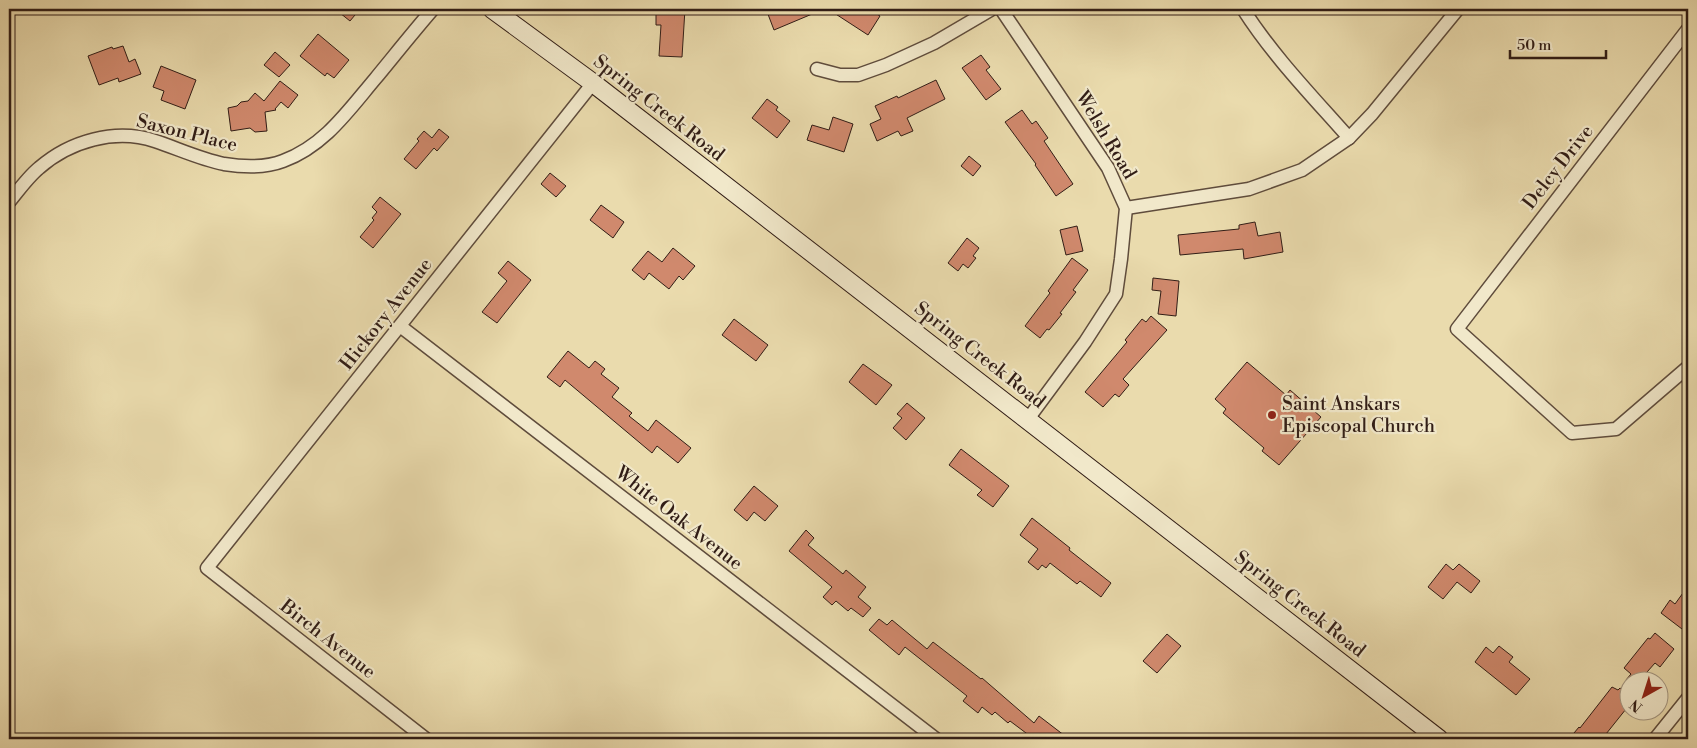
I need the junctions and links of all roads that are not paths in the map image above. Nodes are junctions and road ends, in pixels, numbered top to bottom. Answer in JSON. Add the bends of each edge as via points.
{"nodes":[{"id":1,"x":433,"y":9,"type":"edge"},
{"id":2,"x":492,"y":9,"type":"edge"},
{"id":3,"x":992,"y":9,"type":"edge"},
{"id":4,"x":1001,"y":9,"type":"edge"},
{"id":5,"x":1242,"y":9,"type":"edge"},
{"id":6,"x":1458,"y":9,"type":"edge"},
{"id":7,"x":1688,"y":29,"type":"edge"},
{"id":8,"x":817,"y":68,"type":"dead end"},
{"id":9,"x":593,"y":83,"type":"junction"},
{"id":10,"x":1349,"y":138,"type":"junction"},
{"id":11,"x":9,"y":202,"type":"edge"},
{"id":12,"x":1126,"y":208,"type":"junction"},
{"id":13,"x":400,"y":326,"type":"junction"},
{"id":14,"x":1688,"y":367,"type":"edge"},
{"id":15,"x":1028,"y":419,"type":"junction"},
{"id":16,"x":207,"y":568,"type":"joint"},
{"id":17,"x":1688,"y":698,"type":"edge"},
{"id":18,"x":426,"y":739,"type":"edge"},
{"id":19,"x":936,"y":739,"type":"edge"},
{"id":20,"x":1439,"y":739,"type":"edge"},
{"id":21,"x":1655,"y":739,"type":"edge"}],
"edges":[{"from":1,"to":11,"type":"street","name":"Saxon Place","via":[[333,130],[289,159],[247,167],[204,160],[154,141],[130,136],[104,137],[78,143],[49,160]]},
{"from":2,"to":9,"type":"main road","name":"Spring Creek Road"},
{"from":3,"to":8,"type":"street","via":[[934,43],[858,75],[840,75]]},
{"from":4,"to":12,"type":"street","name":"Welsh Road","via":[[1108,168]]},
{"from":5,"to":10,"type":"street","via":[[1286,67]]},
{"from":6,"to":10,"type":"street"},
{"from":7,"to":14,"type":"street","name":"Delcy Drive","via":[[1457,329],[1572,433],[1616,429]]},
{"from":9,"to":13,"type":"street","name":"Hickory Avenue"},
{"from":9,"to":15,"type":"main road","name":"Spring Creek Road"},
{"from":10,"to":12,"type":"street","via":[[1302,170],[1249,189]]},
{"from":12,"to":15,"type":"street","name":"Welsh Road","via":[[1116,294]]},
{"from":13,"to":16,"type":"street","name":"Hickory Avenue"},
{"from":13,"to":19,"type":"street","name":"White Oak Avenue"},
{"from":15,"to":20,"type":"main road","name":"Spring Creek Road"},
{"from":16,"to":18,"type":"street","name":"Birch Avenue"},
{"from":17,"to":21,"type":"street"}]}
